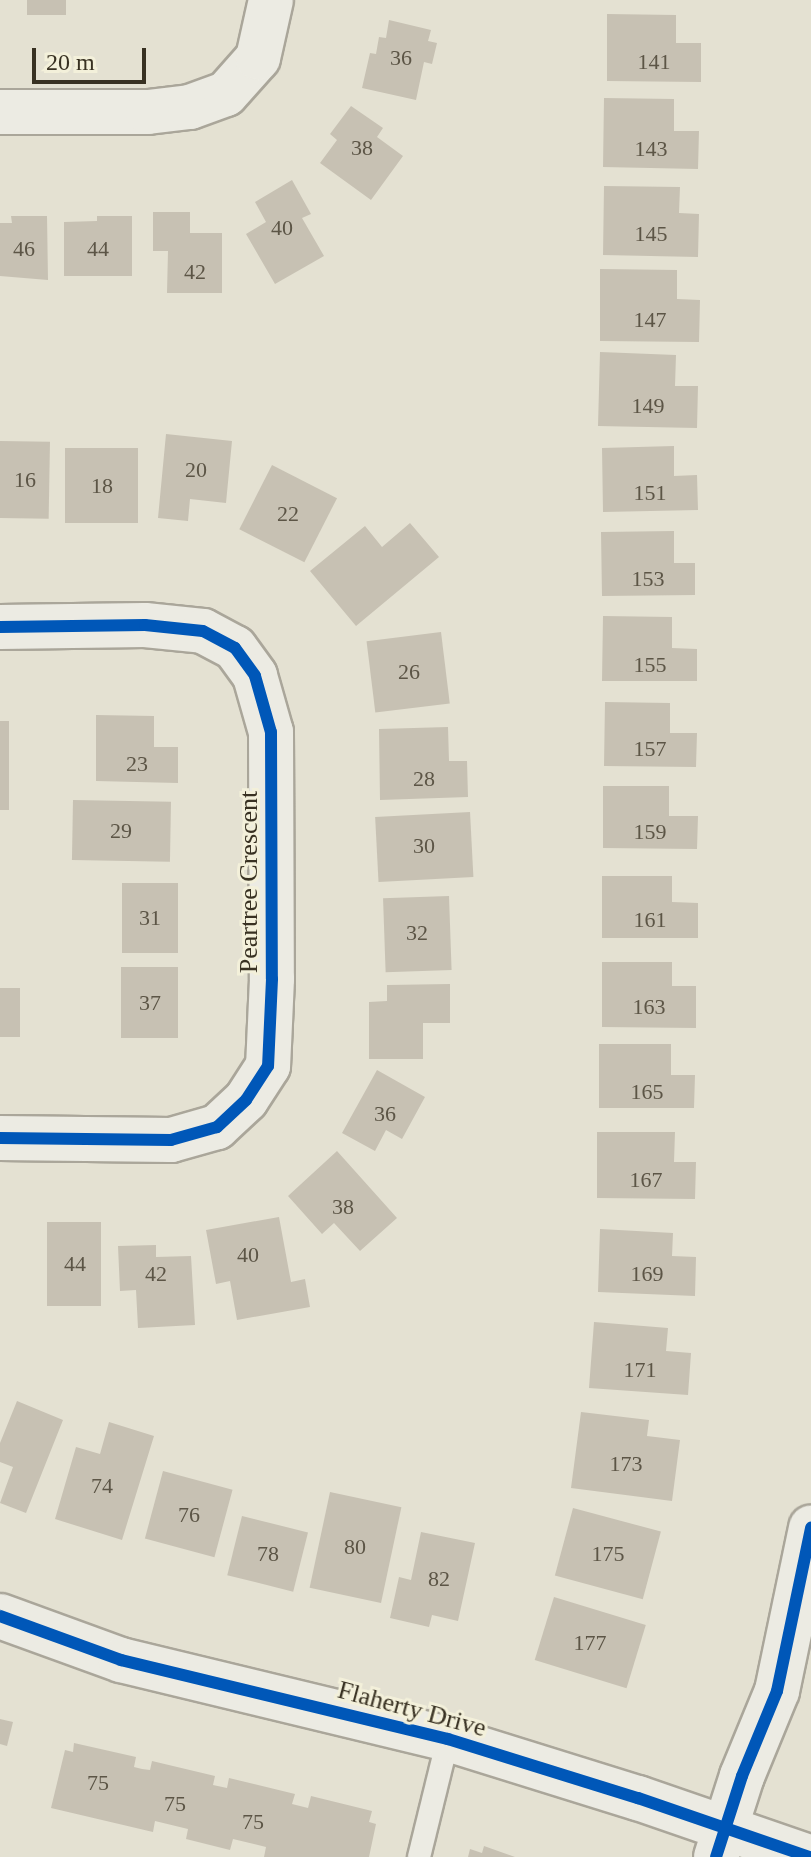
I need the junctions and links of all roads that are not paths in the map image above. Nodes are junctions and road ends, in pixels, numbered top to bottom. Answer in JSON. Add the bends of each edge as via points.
{"nodes":[{"id":1,"x":271,"y":0,"type":"edge"},
{"id":2,"x":0,"y":112,"type":"edge"},
{"id":3,"x":0,"y":627,"type":"edge"},
{"id":4,"x":0,"y":1138,"type":"edge"},
{"id":5,"x":811,"y":1528,"type":"edge"},
{"id":6,"x":0,"y":1616,"type":"edge"},
{"id":7,"x":448,"y":1739,"type":"junction"},
{"id":8,"x":721,"y":1843,"type":"edge"},
{"id":9,"x":419,"y":1857,"type":"edge"},
{"id":10,"x":809,"y":1857,"type":"edge"}],
"edges":[{"from":1,"to":2,"type":"street","via":[[258,58],[226,94],[190,107],[148,112]]},
{"from":3,"to":4,"type":"street","name":"Peartree Crescent","via":[[145,625],[203,631],[235,648],[255,676],[271,732],[272,964],[268,1066],[246,1100],[217,1127],[171,1140]]},
{"from":5,"to":8,"type":"street","via":[[777,1691]]},
{"from":6,"to":7,"type":"street","name":"Flaherty Drive","via":[[121,1660]]},
{"from":7,"to":8,"type":"street","name":"Flaherty Drive"},
{"from":7,"to":9,"type":"lane"},
{"from":8,"to":10,"type":"street","name":"Flaherty Drive"}]}
